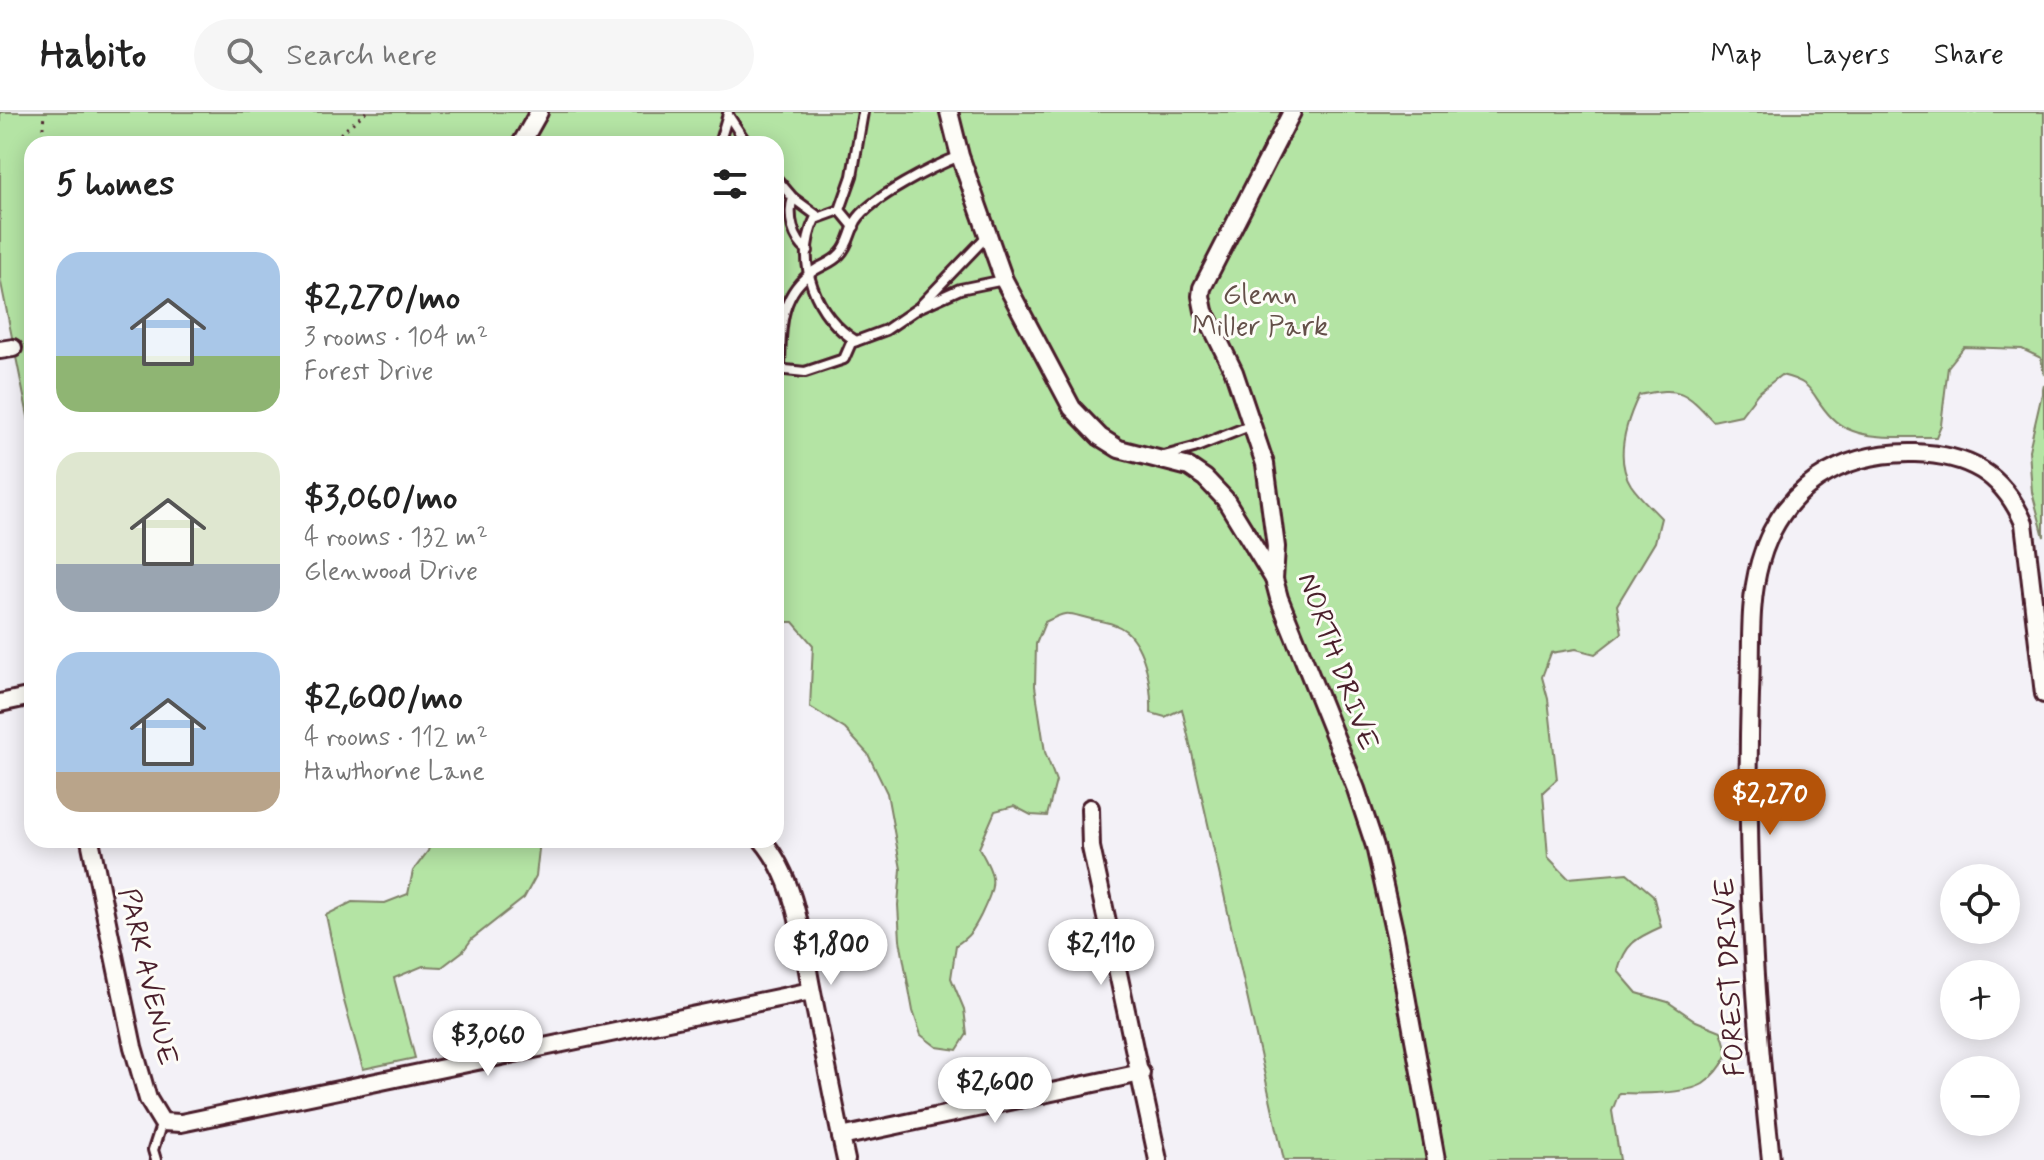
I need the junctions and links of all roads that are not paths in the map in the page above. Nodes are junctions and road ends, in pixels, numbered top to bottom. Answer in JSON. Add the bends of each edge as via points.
{"nodes":[{"id":1,"x":539,"y":112,"type":"edge"},
{"id":2,"x":863,"y":112,"type":"edge"},
{"id":3,"x":949,"y":112,"type":"edge"},
{"id":4,"x":1292,"y":112,"type":"edge"},
{"id":5,"x":728,"y":114,"type":"edge"},
{"id":6,"x":526,"y":136,"type":"edge"},
{"id":7,"x":721,"y":136,"type":"edge"},
{"id":8,"x":742,"y":136,"type":"edge"},
{"id":9,"x":960,"y":156,"type":"junction"},
{"id":10,"x":784,"y":187,"type":"edge"},
{"id":11,"x":793,"y":198,"type":"junction"},
{"id":12,"x":840,"y":210,"type":"junction"},
{"id":13,"x":819,"y":217,"type":"junction"},
{"id":14,"x":854,"y":227,"type":"junction"},
{"id":15,"x":987,"y":236,"type":"junction"},
{"id":16,"x":808,"y":251,"type":"junction"},
{"id":17,"x":808,"y":276,"type":"junction"},
{"id":18,"x":1004,"y":280,"type":"junction"},
{"id":19,"x":918,"y":308,"type":"junction"},
{"id":20,"x":784,"y":314,"type":"edge"},
{"id":21,"x":856,"y":341,"type":"junction"},
{"id":22,"x":784,"y":370,"type":"edge"},
{"id":23,"x":1252,"y":425,"type":"junction"},
{"id":24,"x":1155,"y":458,"type":"junction"},
{"id":25,"x":1274,"y":579,"type":"junction"},
{"id":26,"x":2044,"y":694,"type":"edge"},
{"id":27,"x":24,"y":698,"type":"edge"},
{"id":28,"x":0,"y":703,"type":"edge"},
{"id":29,"x":1090,"y":808,"type":"dead end"},
{"id":30,"x":92,"y":848,"type":"edge"},
{"id":31,"x":769,"y":848,"type":"edge"},
{"id":32,"x":811,"y":991,"type":"junction"},
{"id":33,"x":1141,"y":1073,"type":"junction"},
{"id":34,"x":162,"y":1122,"type":"junction"},
{"id":35,"x":841,"y":1137,"type":"junction"},
{"id":36,"x":156,"y":1160,"type":"edge"},
{"id":37,"x":846,"y":1160,"type":"edge"},
{"id":38,"x":1158,"y":1160,"type":"edge"},
{"id":39,"x":1436,"y":1160,"type":"edge"},
{"id":40,"x":1771,"y":1160,"type":"edge"}],
"edges":[{"from":1,"to":6,"type":"street"},
{"from":2,"to":12,"type":"lane"},
{"from":3,"to":9,"type":"street"},
{"from":4,"to":23,"type":"street","name":"NORTH DRIVE","via":[[1201,296]]},
{"from":5,"to":7,"type":"lane"},
{"from":5,"to":8,"type":"lane"},
{"from":9,"to":14,"type":"lane","via":[[874,204]]},
{"from":9,"to":15,"type":"street"},
{"from":10,"to":11,"type":"lane"},
{"from":11,"to":13,"type":"lane"},
{"from":11,"to":16,"type":"lane","via":[[795,235]]},
{"from":12,"to":13,"type":"lane"},
{"from":12,"to":14,"type":"lane"},
{"from":13,"to":16,"type":"lane","via":[[809,231]]},
{"from":14,"to":17,"type":"lane","via":[[832,263]]},
{"from":15,"to":18,"type":"street"},
{"from":15,"to":19,"type":"lane"},
{"from":16,"to":17,"type":"lane"},
{"from":17,"to":20,"type":"lane","via":[[788,298]]},
{"from":17,"to":21,"type":"lane","via":[[826,313]]},
{"from":18,"to":19,"type":"lane","via":[[960,289]]},
{"from":18,"to":24,"type":"street","via":[[1072,408],[1119,449]]},
{"from":19,"to":21,"type":"lane","via":[[886,330]]},
{"from":21,"to":22,"type":"lane","via":[[844,359],[805,372]]},
{"from":23,"to":24,"type":"lane"},
{"from":23,"to":25,"type":"street","name":"NORTH DRIVE","via":[[1269,492]]},
{"from":24,"to":25,"type":"street","via":[[1189,467],[1205,478]]},
{"from":25,"to":39,"type":"street","name":"NORTH DRIVE","via":[[1375,846]]},
{"from":26,"to":40,"type":"street","name":"FOREST DRIVE","via":[[2024,523],[2013,498],[1992,478],[1969,462],[1935,454],[1875,455],[1837,466],[1805,488],[1785,511],[1768,540],[1755,584],[1748,748],[1758,1015]]},
{"from":27,"to":28,"type":"street"},
{"from":29,"to":33,"type":"street","via":[[1091,847]]},
{"from":30,"to":34,"type":"street","name":"PARK AVENUE","via":[[133,1047],[148,1099]]},
{"from":31,"to":32,"type":"street","via":[[786,876]]},
{"from":32,"to":34,"type":"street","via":[[181,1123]]},
{"from":32,"to":35,"type":"street"},
{"from":33,"to":35,"type":"street"},
{"from":33,"to":38,"type":"street"},
{"from":34,"to":36,"type":"lane","via":[[153,1150]]},
{"from":35,"to":37,"type":"street"}]}
